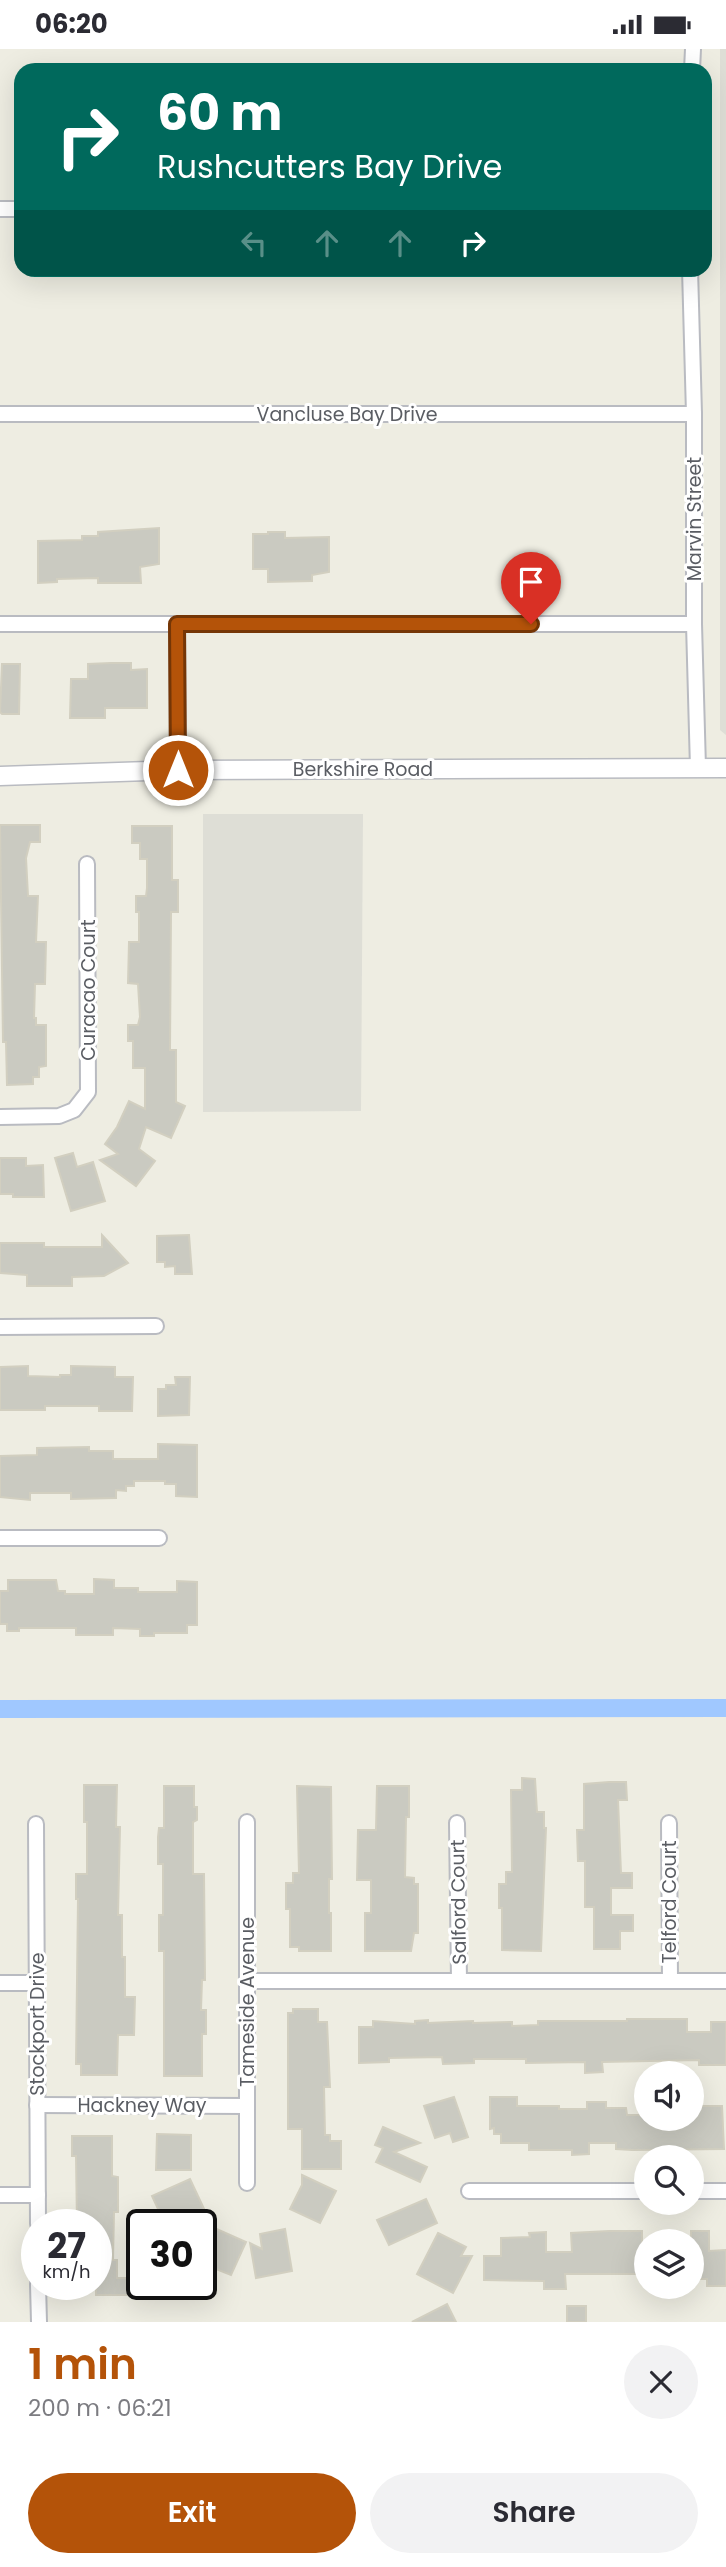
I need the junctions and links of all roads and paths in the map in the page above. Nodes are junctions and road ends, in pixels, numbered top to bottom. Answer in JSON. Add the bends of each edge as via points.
{"nodes":[{"id":1,"x":690,"y":277,"type":"edge"},
{"id":2,"x":0,"y":414,"type":"edge"},
{"id":3,"x":694,"y":414,"type":"junction"},
{"id":4,"x":0,"y":624,"type":"edge"},
{"id":5,"x":177,"y":624,"type":"junction"},
{"id":6,"x":694,"y":624,"type":"junction"},
{"id":7,"x":698,"y":768,"type":"junction"},
{"id":8,"x":726,"y":768,"type":"edge"},
{"id":9,"x":178,"y":770,"type":"junction"},
{"id":10,"x":0,"y":776,"type":"edge"},
{"id":11,"x":87,"y":864,"type":"dead end"},
{"id":12,"x":0,"y":1117,"type":"edge"},
{"id":13,"x":156,"y":1326,"type":"dead end"},
{"id":14,"x":0,"y":1327,"type":"edge"},
{"id":15,"x":0,"y":1538,"type":"edge"},
{"id":16,"x":159,"y":1538,"type":"dead end"},
{"id":17,"x":247,"y":1822,"type":"dead end"},
{"id":18,"x":457,"y":1823,"type":"dead end"},
{"id":19,"x":669,"y":1823,"type":"dead end"},
{"id":20,"x":36,"y":1824,"type":"dead end"},
{"id":21,"x":247,"y":1981,"type":"junction"},
{"id":22,"x":459,"y":1981,"type":"junction"},
{"id":23,"x":670,"y":1981,"type":"junction"},
{"id":24,"x":726,"y":1981,"type":"edge"},
{"id":25,"x":0,"y":1983,"type":"edge"},
{"id":26,"x":37,"y":1983,"type":"junction"},
{"id":27,"x":37,"y":2105,"type":"junction"},
{"id":28,"x":247,"y":2106,"type":"junction"},
{"id":29,"x":247,"y":2183,"type":"dead end"},
{"id":30,"x":469,"y":2191,"type":"dead end"},
{"id":31,"x":634,"y":2191,"type":"edge"},
{"id":32,"x":704,"y":2191,"type":"edge"},
{"id":33,"x":726,"y":2191,"type":"edge"},
{"id":34,"x":0,"y":2195,"type":"edge"},
{"id":35,"x":38,"y":2195,"type":"junction"},
{"id":36,"x":38,"y":2209,"type":"edge"},
{"id":37,"x":38,"y":2300,"type":"edge"},
{"id":38,"x":38,"y":2322,"type":"edge"}],
"edges":[{"from":1,"to":3,"type":"street","name":"Marvin Street"},
{"from":2,"to":3,"type":"street","name":"Vancluse Bay Drive"},
{"from":3,"to":6,"type":"street","name":"Marvin Street"},
{"from":4,"to":5,"type":"street"},
{"from":5,"to":6,"type":"street"},
{"from":5,"to":9,"type":"street"},
{"from":6,"to":7,"type":"street","name":"Marvin Street"},
{"from":7,"to":8,"type":"street","name":"Berkshire Road"},
{"from":7,"to":9,"type":"street","name":"Berkshire Road"},
{"from":9,"to":10,"type":"street","name":"Berkshire Road"},
{"from":11,"to":12,"type":"street","name":"Curacao Court","via":[[88,1092],[74,1110],[59,1116]]},
{"from":13,"to":14,"type":"street"},
{"from":15,"to":16,"type":"street"},
{"from":17,"to":21,"type":"street","name":"Tameside Avenue"},
{"from":18,"to":22,"type":"street","name":"Salford Court"},
{"from":19,"to":23,"type":"street","name":"Telford Court"},
{"from":20,"to":26,"type":"street","name":"Stockport Drive"},
{"from":21,"to":22,"type":"street"},
{"from":21,"to":28,"type":"street","name":"Tameside Avenue"},
{"from":22,"to":23,"type":"street"},
{"from":23,"to":24,"type":"street"},
{"from":25,"to":26,"type":"street"},
{"from":26,"to":27,"type":"street","name":"Stockport Drive"},
{"from":27,"to":28,"type":"street","name":"Hackney Way"},
{"from":27,"to":35,"type":"street","name":"Stockport Drive"},
{"from":28,"to":29,"type":"street","name":"Tameside Avenue"},
{"from":30,"to":31,"type":"street"},
{"from":32,"to":33,"type":"street"},
{"from":34,"to":35,"type":"street"},
{"from":35,"to":36,"type":"street","name":"Stockport Drive"},
{"from":37,"to":38,"type":"street"}]}
